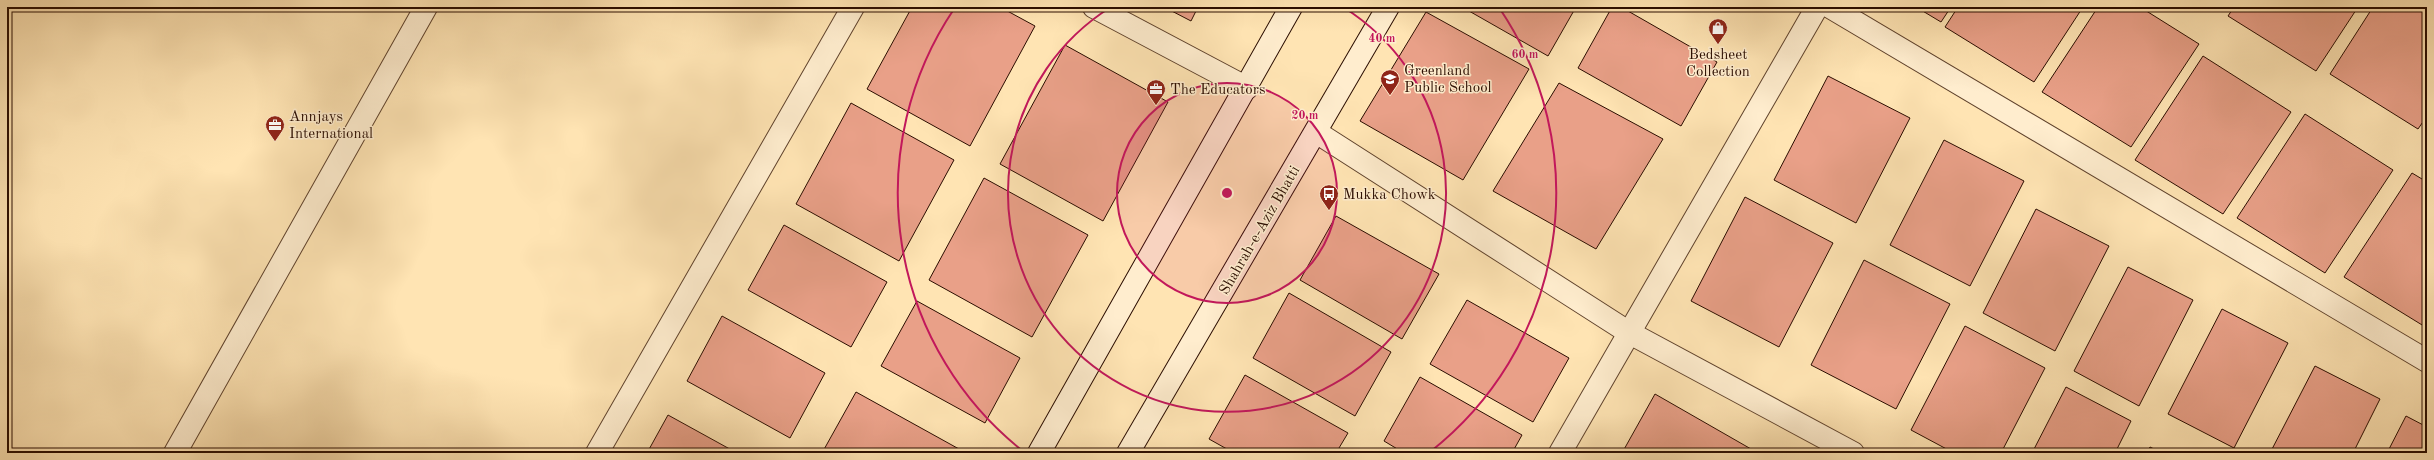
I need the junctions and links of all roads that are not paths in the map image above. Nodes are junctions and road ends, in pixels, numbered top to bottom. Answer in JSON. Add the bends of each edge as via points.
{"nodes":[{"id":1,"x":426,"y":7,"type":"edge"},
{"id":2,"x":853,"y":7,"type":"edge"},
{"id":3,"x":1094,"y":7,"type":"edge"},
{"id":4,"x":1291,"y":7,"type":"edge"},
{"id":5,"x":1388,"y":7,"type":"edge"},
{"id":6,"x":1817,"y":7,"type":"edge"},
{"id":7,"x":1830,"y":7,"type":"edge"},
{"id":8,"x":1247,"y":88,"type":"junction"},
{"id":9,"x":1316,"y":132,"type":"junction"},
{"id":10,"x":1628,"y":332,"type":"junction"},
{"id":11,"x":2427,"y":361,"type":"edge"},
{"id":12,"x":175,"y":453,"type":"edge"},
{"id":13,"x":597,"y":453,"type":"edge"},
{"id":14,"x":1039,"y":453,"type":"edge"},
{"id":15,"x":1128,"y":453,"type":"edge"},
{"id":16,"x":1560,"y":453,"type":"edge"},
{"id":17,"x":1853,"y":453,"type":"edge"}],
"edges":[{"from":1,"to":12,"type":"street"},
{"from":2,"to":13,"type":"street"},
{"from":3,"to":8,"type":"street"},
{"from":4,"to":8,"type":"street"},
{"from":5,"to":9,"type":"street","name":"Shahrah-e-Aziz Bhatti"},
{"from":6,"to":10,"type":"street"},
{"from":7,"to":11,"type":"street"},
{"from":8,"to":14,"type":"street"},
{"from":9,"to":10,"type":"street"},
{"from":9,"to":15,"type":"street","name":"Shahrah-e-Aziz Bhatti"},
{"from":10,"to":16,"type":"street"},
{"from":10,"to":17,"type":"street"}]}
